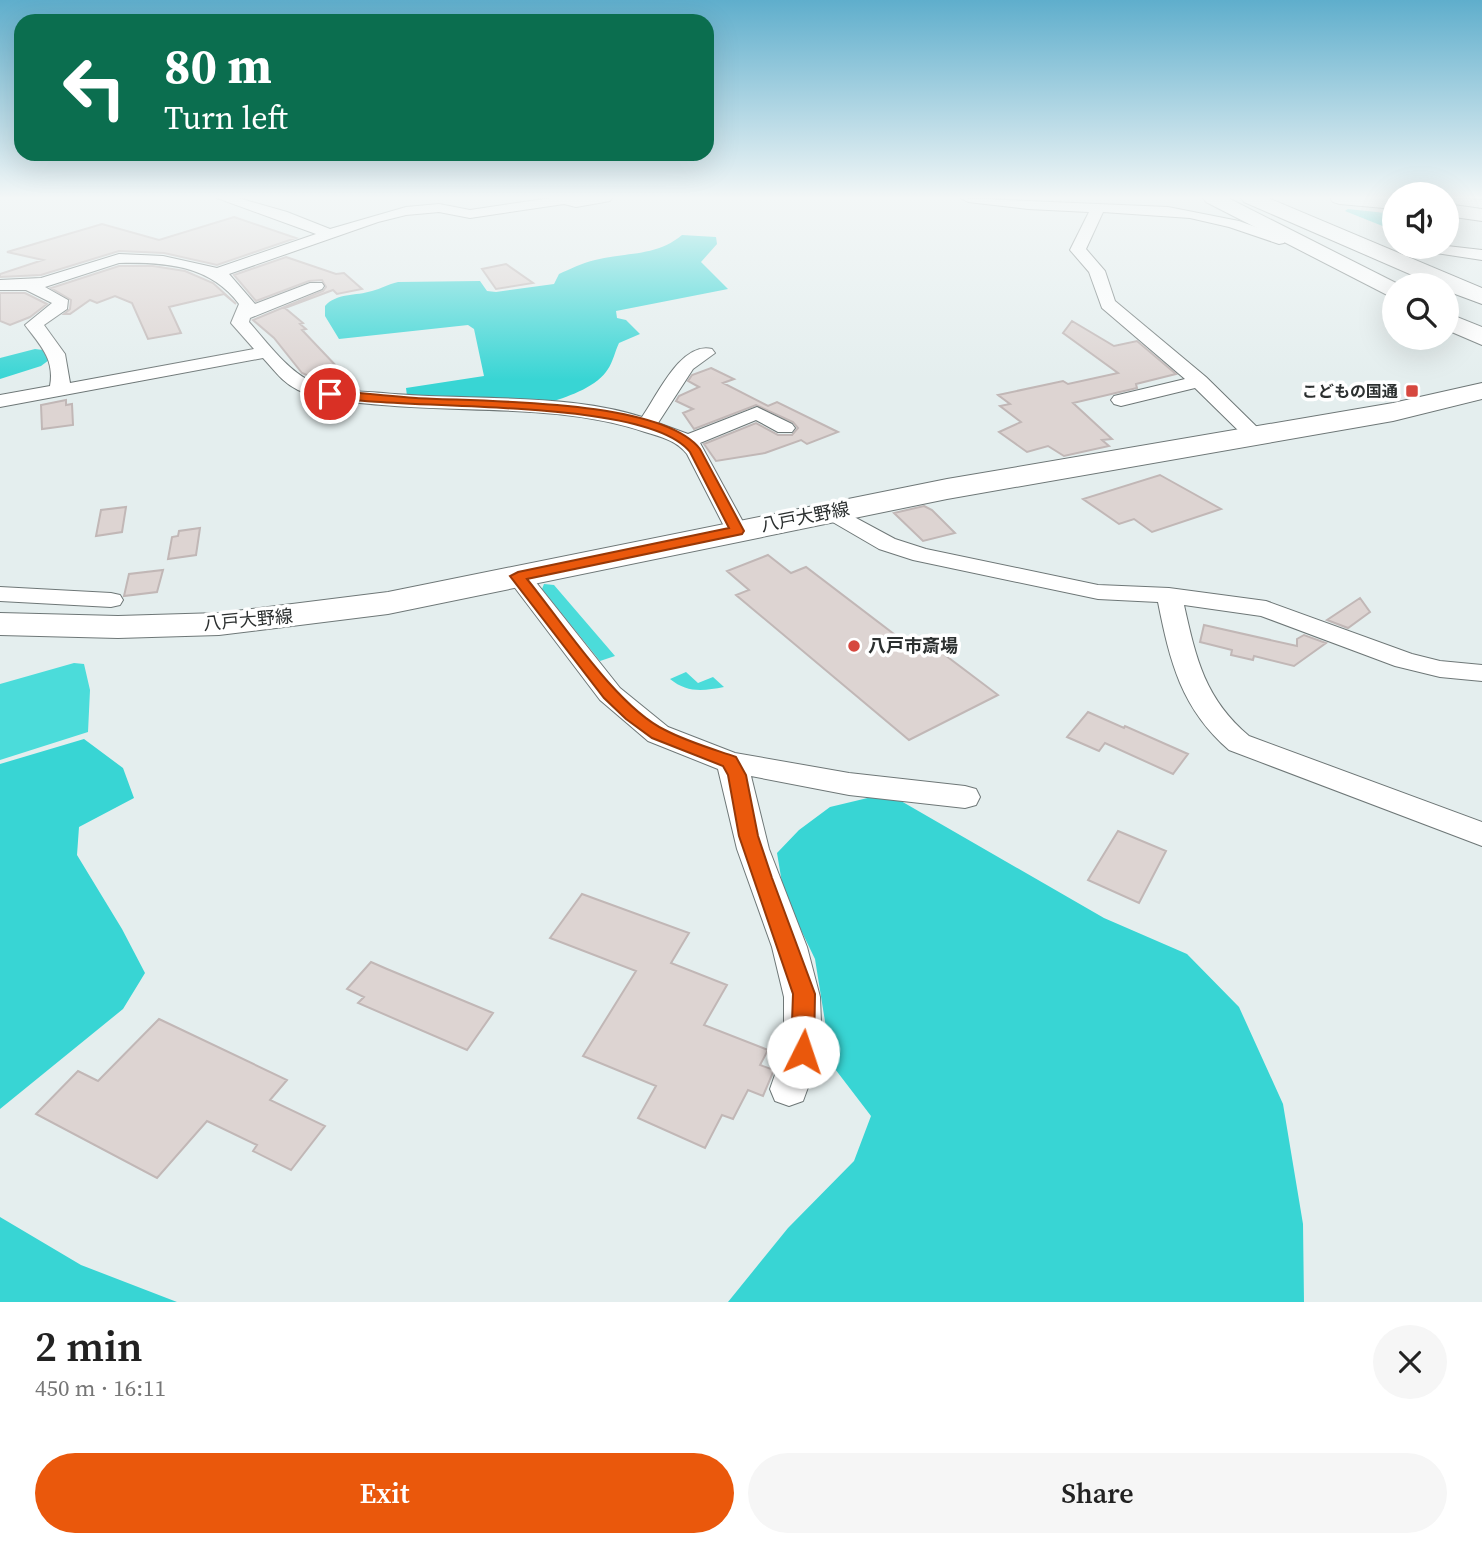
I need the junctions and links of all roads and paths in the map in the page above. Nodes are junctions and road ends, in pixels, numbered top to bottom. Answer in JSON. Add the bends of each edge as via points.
{"nodes":[{"id":1,"x":117,"y":259,"type":"edge"},
{"id":2,"x":133,"y":259,"type":"edge"},
{"id":3,"x":258,"y":259,"type":"edge"},
{"id":4,"x":1086,"y":259,"type":"edge"},
{"id":5,"x":1331,"y":259,"type":"edge"},
{"id":6,"x":1365,"y":259,"type":"edge"},
{"id":7,"x":1393,"y":259,"type":"edge"},
{"id":8,"x":1431,"y":259,"type":"edge"},
{"id":9,"x":217,"y":273,"type":"junction"},
{"id":10,"x":1397,"y":273,"type":"edge"},
{"id":11,"x":1482,"y":279,"type":"edge"},
{"id":12,"x":0,"y":285,"type":"edge"},
{"id":13,"x":1382,"y":285,"type":"edge"},
{"id":14,"x":31,"y":286,"type":"junction"},
{"id":15,"x":316,"y":286,"type":"dead end"},
{"id":16,"x":1482,"y":297,"type":"edge"},
{"id":17,"x":1459,"y":301,"type":"edge"},
{"id":18,"x":1482,"y":312,"type":"edge"},
{"id":19,"x":245,"y":314,"type":"junction"},
{"id":20,"x":1459,"y":326,"type":"edge"},
{"id":21,"x":1482,"y":338,"type":"edge"},
{"id":22,"x":268,"y":352,"type":"junction"},
{"id":23,"x":706,"y":353,"type":"dead end"},
{"id":24,"x":1199,"y":381,"type":"junction"},
{"id":25,"x":59,"y":391,"type":"junction"},
{"id":26,"x":1482,"y":391,"type":"edge"},
{"id":27,"x":1121,"y":400,"type":"dead end"},
{"id":28,"x":0,"y":401,"type":"edge"},
{"id":29,"x":647,"y":424,"type":"junction"},
{"id":30,"x":785,"y":428,"type":"dead end"},
{"id":31,"x":1255,"y":436,"type":"junction"},
{"id":32,"x":687,"y":441,"type":"junction"},
{"id":33,"x":832,"y":512,"type":"junction"},
{"id":34,"x":737,"y":531,"type":"junction"},
{"id":35,"x":518,"y":576,"type":"junction"},
{"id":36,"x":0,"y":594,"type":"edge"},
{"id":37,"x":1169,"y":595,"type":"junction"},
{"id":38,"x":111,"y":600,"type":"dead end"},
{"id":39,"x":0,"y":624,"type":"edge"},
{"id":40,"x":1482,"y":673,"type":"edge"},
{"id":41,"x":730,"y":762,"type":"junction"},
{"id":42,"x":965,"y":797,"type":"dead end"},
{"id":43,"x":1482,"y":834,"type":"edge"},
{"id":44,"x":789,"y":1089,"type":"dead end"}],
"edges":[{"from":1,"to":14,"type":"street"},
{"from":2,"to":9,"type":"street"},
{"from":3,"to":9,"type":"street"},
{"from":4,"to":24,"type":"street","via":[[1097,271],[1108,303]]},
{"from":5,"to":13,"type":"main road"},
{"from":6,"to":10,"type":"main road"},
{"from":7,"to":16,"type":"main road"},
{"from":8,"to":11,"type":"main road"},
{"from":9,"to":19,"type":"street","via":[[239,292],[247,304]]},
{"from":12,"to":14,"type":"street"},
{"from":14,"to":25,"type":"street","via":[[60,300],[55,312],[34,325],[58,355]]},
{"from":15,"to":19,"type":"street"},
{"from":17,"to":18,"type":"main road"},
{"from":19,"to":22,"type":"street","via":[[240,323]]},
{"from":20,"to":21,"type":"main road"},
{"from":22,"to":25,"type":"street"},
{"from":22,"to":29,"type":"street","via":[[289,376],[330,394],[545,407]]},
{"from":23,"to":29,"type":"street","via":[[684,366]]},
{"from":24,"to":27,"type":"street"},
{"from":24,"to":31,"type":"street"},
{"from":25,"to":28,"type":"street"},
{"from":26,"to":31,"type":"main road","name":"八戸大野線"},
{"from":29,"to":32,"type":"street"},
{"from":30,"to":32,"type":"street","via":[[757,414]]},
{"from":31,"to":33,"type":"main road","name":"八戸大野線"},
{"from":32,"to":34,"type":"street"},
{"from":33,"to":34,"type":"main road","name":"八戸大野線"},
{"from":33,"to":37,"type":"street","via":[[887,544],[921,555],[1098,592]]},
{"from":34,"to":35,"type":"main road","name":"八戸大野線"},
{"from":35,"to":39,"type":"main road","name":"八戸大野線","via":[[388,603],[219,624]]},
{"from":35,"to":41,"type":"street","via":[[610,694],[632,715],[658,734]]},
{"from":36,"to":38,"type":"street"},
{"from":37,"to":40,"type":"street","via":[[1266,609],[1404,660]]},
{"from":37,"to":43,"type":"street","via":[[1196,696],[1238,743]]},
{"from":41,"to":42,"type":"street","via":[[849,784]]},
{"from":41,"to":44,"type":"street","via":[[762,878],[804,994],[803,1052]]}]}
